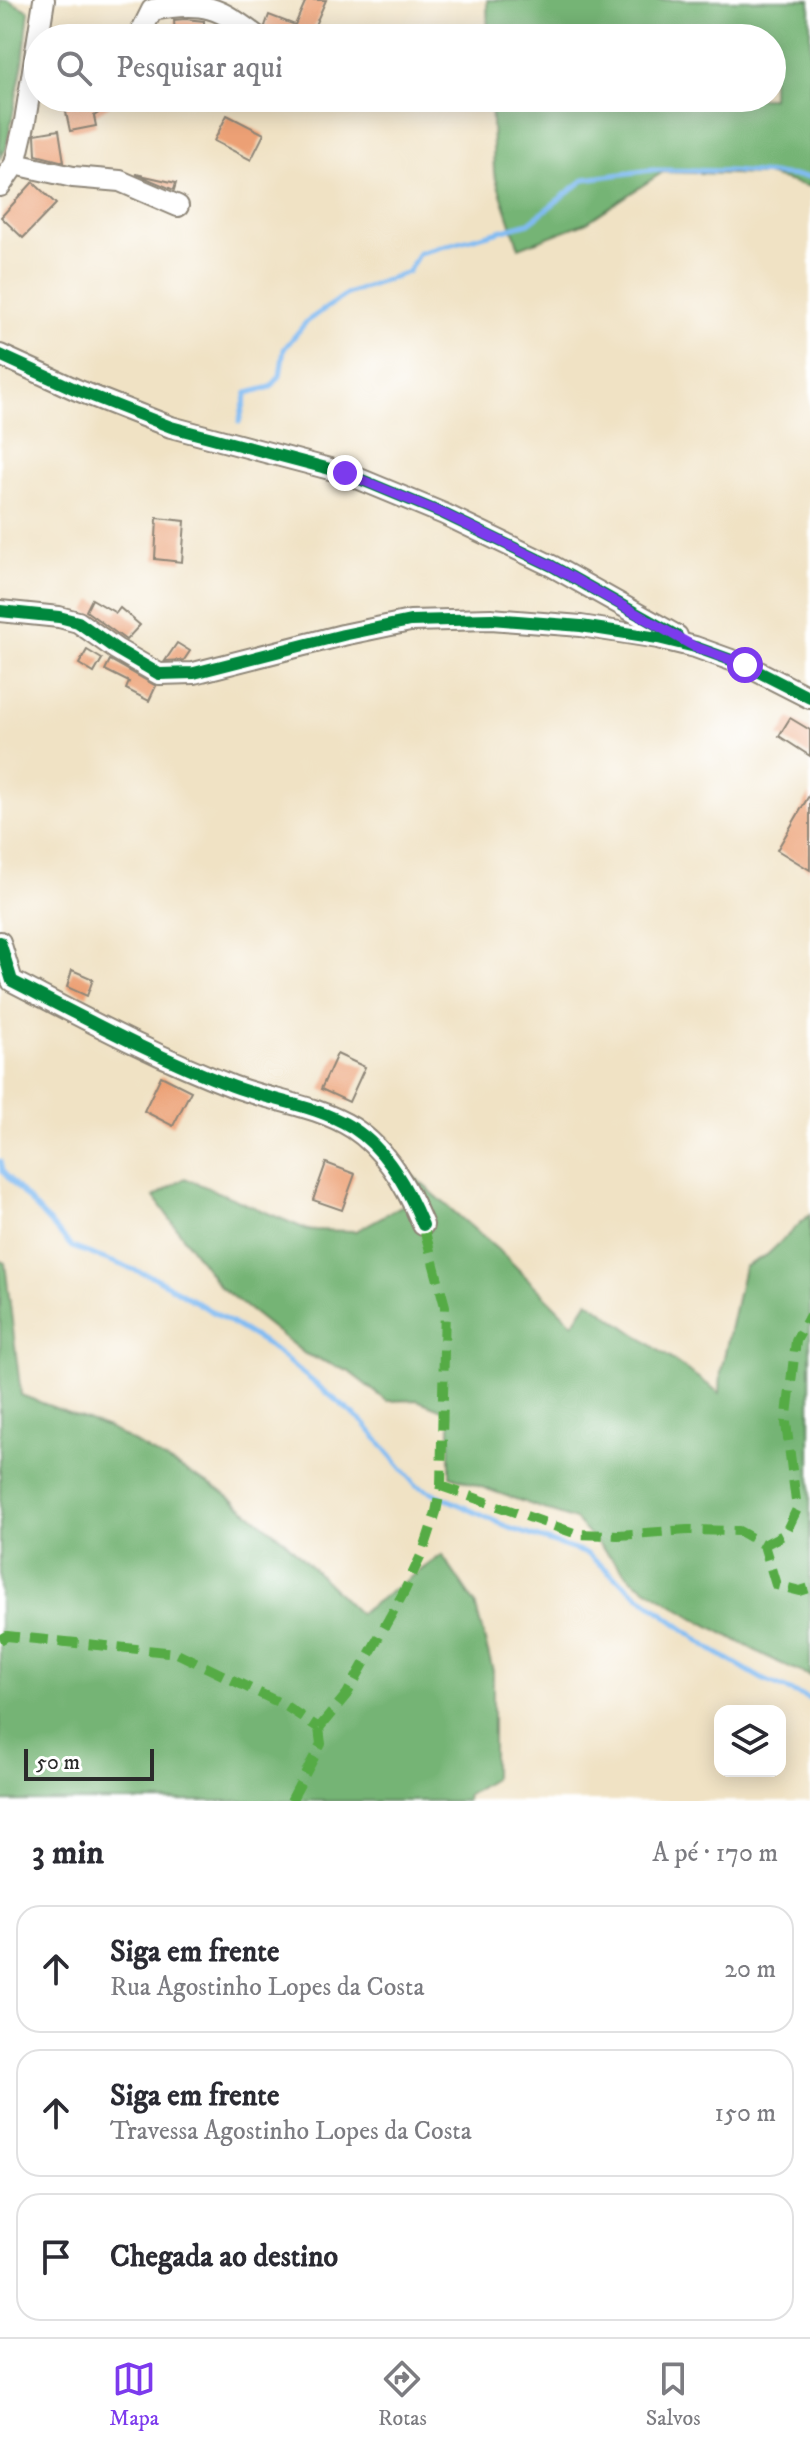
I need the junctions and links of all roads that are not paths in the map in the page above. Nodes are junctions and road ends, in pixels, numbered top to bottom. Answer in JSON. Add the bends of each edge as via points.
{"nodes":[{"id":1,"x":44,"y":0,"type":"edge"},
{"id":2,"x":41,"y":24,"type":"edge"},
{"id":3,"x":145,"y":24,"type":"edge"},
{"id":4,"x":239,"y":24,"type":"edge"},
{"id":5,"x":25,"y":112,"type":"edge"},
{"id":6,"x":15,"y":164,"type":"junction"},
{"id":7,"x":0,"y":186,"type":"edge"},
{"id":8,"x":178,"y":206,"type":"dead end"},
{"id":9,"x":0,"y":355,"type":"edge"},
{"id":10,"x":0,"y":611,"type":"edge"},
{"id":11,"x":695,"y":647,"type":"junction"},
{"id":12,"x":810,"y":698,"type":"edge"},
{"id":13,"x":0,"y":942,"type":"edge"},
{"id":14,"x":423,"y":1225,"type":"dead end"}],
"edges":[{"from":1,"to":2,"type":"street"},
{"from":3,"to":4,"type":"street","via":[[152,10],[182,4],[218,9]]},
{"from":5,"to":6,"type":"street"},
{"from":6,"to":7,"type":"street"},
{"from":6,"to":8,"type":"street","via":[[120,181]]},
{"from":9,"to":11,"type":"street","via":[[171,427],[345,473],[444,514],[552,566]]},
{"from":10,"to":11,"type":"street","via":[[78,622],[159,674],[194,673],[410,621],[491,619],[581,626]]},
{"from":11,"to":12,"type":"street"},
{"from":13,"to":14,"type":"street","via":[[12,981],[234,1087],[317,1110],[354,1129],[383,1156],[409,1192]]}]}
